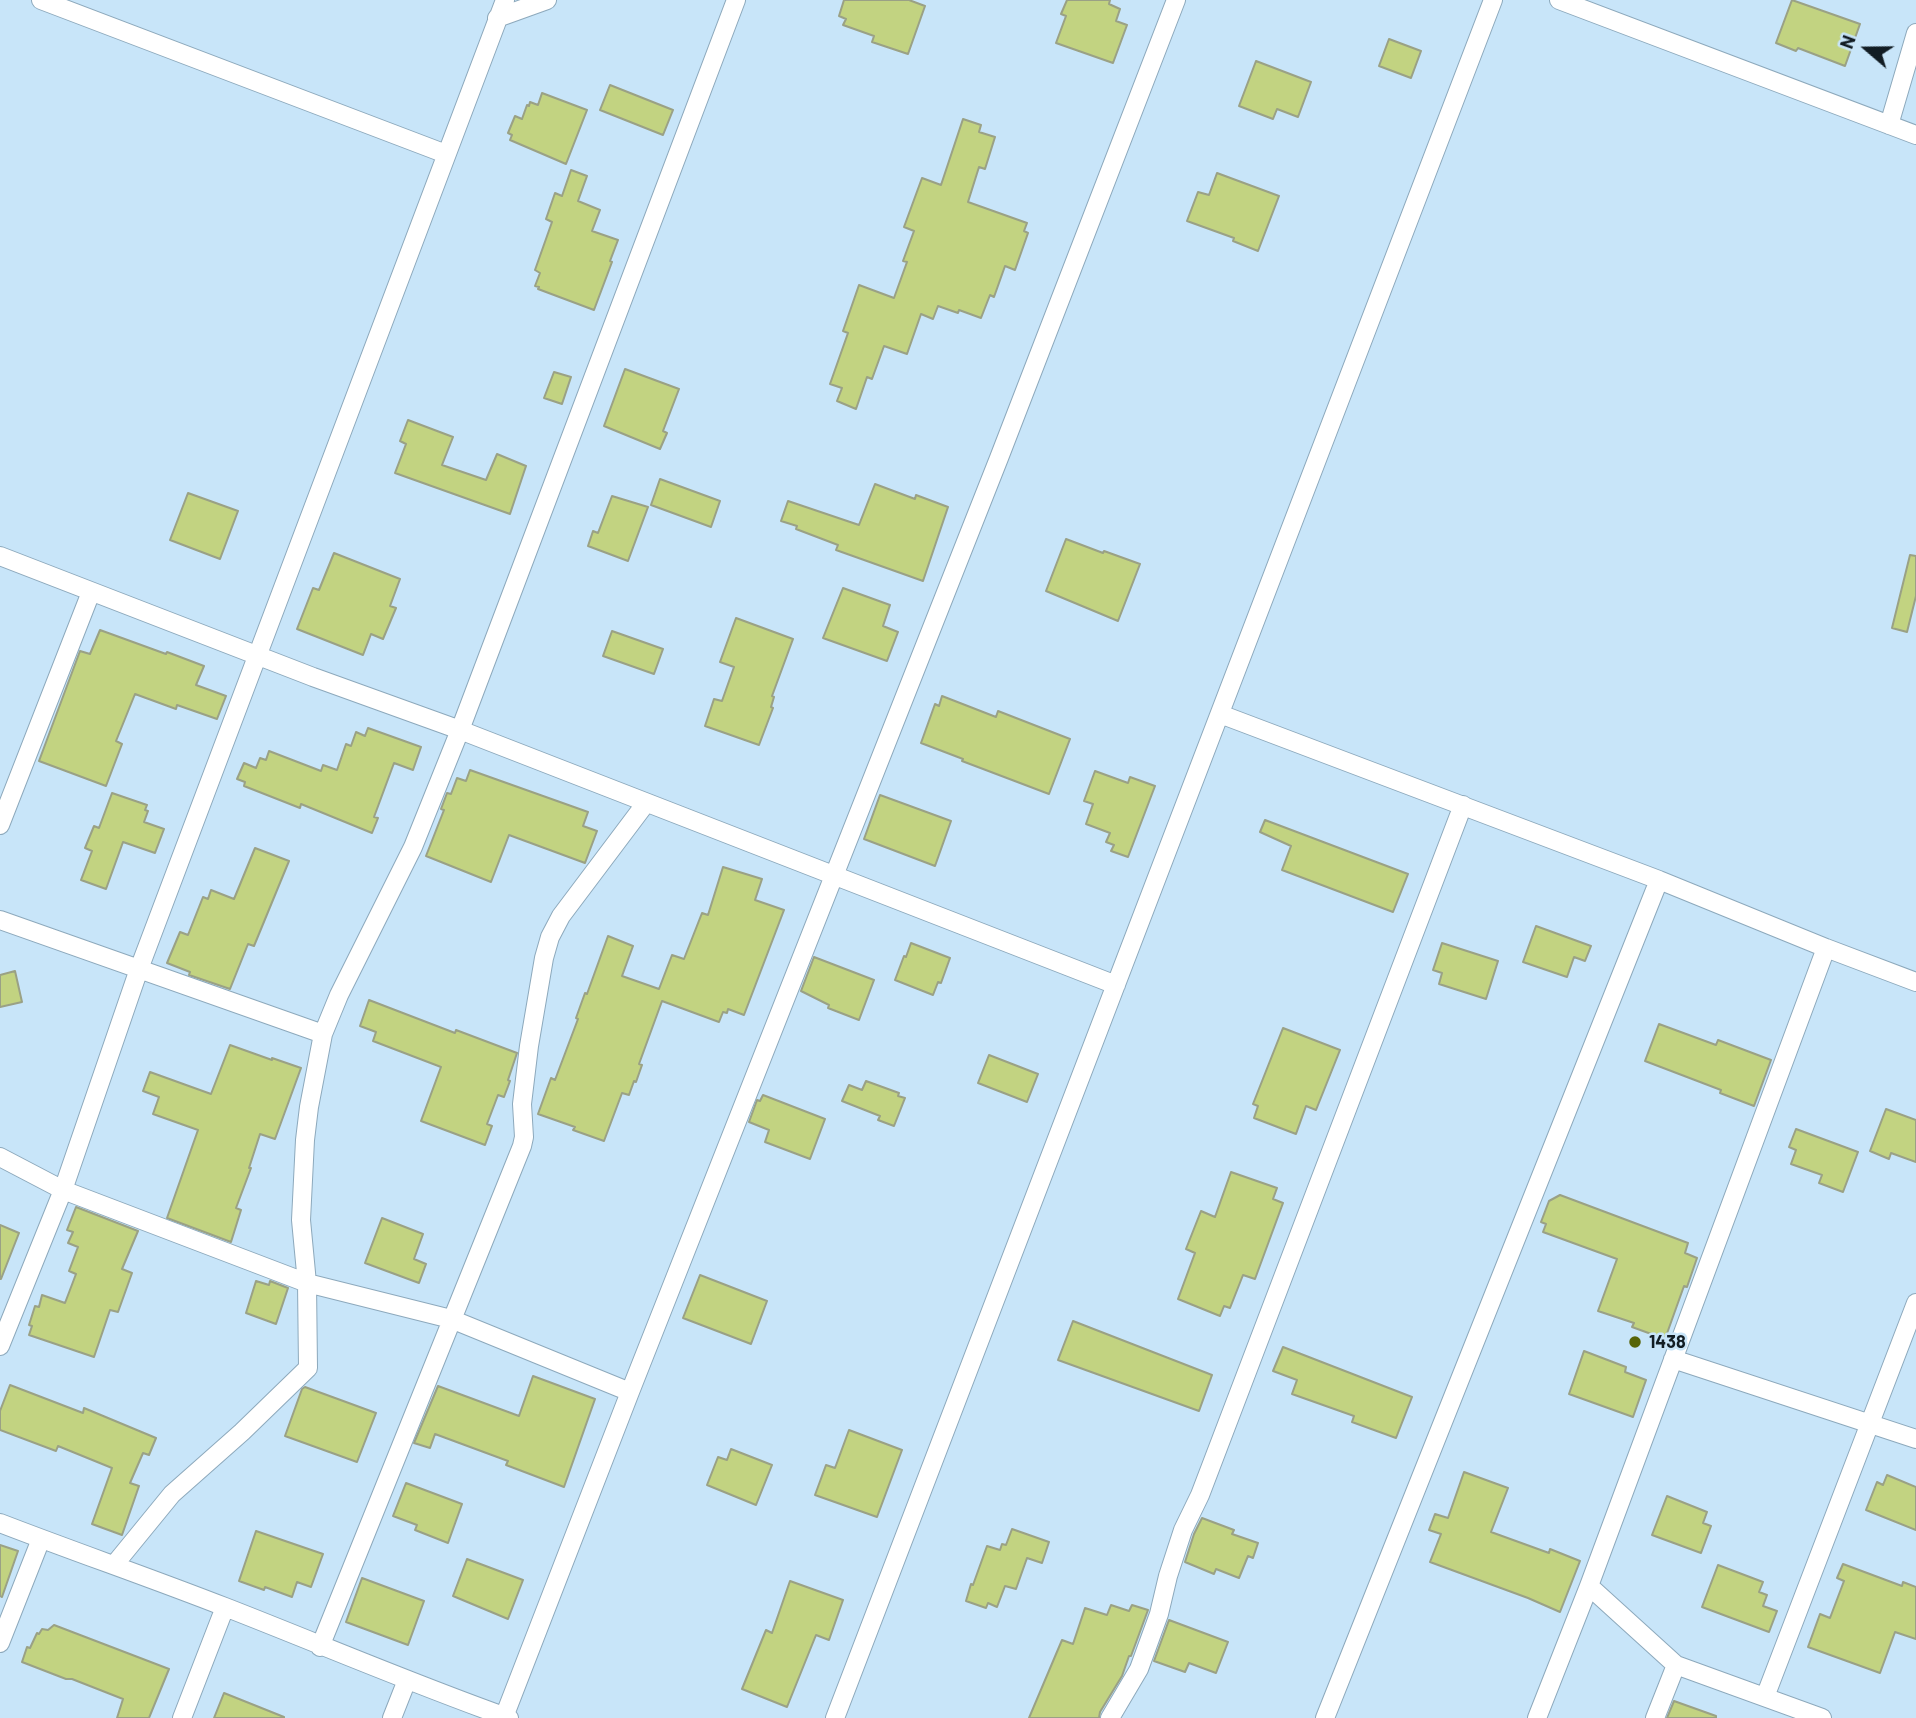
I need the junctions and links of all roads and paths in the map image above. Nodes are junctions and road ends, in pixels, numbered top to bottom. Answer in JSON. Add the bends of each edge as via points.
{"nodes":[{"id":1,"x":41,"y":0,"type":"edge"},
{"id":2,"x":505,"y":0,"type":"edge"},
{"id":3,"x":547,"y":0,"type":"edge"},
{"id":4,"x":736,"y":0,"type":"edge"},
{"id":5,"x":1176,"y":0,"type":"edge"},
{"id":6,"x":1493,"y":0,"type":"edge"},
{"id":7,"x":1559,"y":0,"type":"edge"},
{"id":8,"x":497,"y":18,"type":"junction"},
{"id":9,"x":1916,"y":33,"type":"edge"},
{"id":10,"x":1889,"y":125,"type":"junction"},
{"id":11,"x":1916,"y":135,"type":"edge"},
{"id":12,"x":446,"y":154,"type":"junction"},
{"id":13,"x":0,"y":556,"type":"edge"},
{"id":14,"x":90,"y":592,"type":"junction"},
{"id":15,"x":257,"y":656,"type":"junction"},
{"id":16,"x":1220,"y":714,"type":"junction"},
{"id":17,"x":460,"y":730,"type":"junction"},
{"id":18,"x":646,"y":803,"type":"junction"},
{"id":19,"x":1462,"y":805,"type":"junction"},
{"id":20,"x":0,"y":825,"type":"edge"},
{"id":21,"x":835,"y":876,"type":"junction"},
{"id":22,"x":1659,"y":880,"type":"junction"},
{"id":23,"x":0,"y":920,"type":"edge"},
{"id":24,"x":1826,"y":948,"type":"junction"},
{"id":25,"x":139,"y":968,"type":"junction"},
{"id":26,"x":1916,"y":982,"type":"edge"},
{"id":27,"x":1116,"y":985,"type":"junction"},
{"id":28,"x":323,"y":1034,"type":"junction"},
{"id":29,"x":0,"y":1157,"type":"edge"},
{"id":30,"x":63,"y":1190,"type":"junction"},
{"id":31,"x":307,"y":1283,"type":"junction"},
{"id":32,"x":1916,"y":1303,"type":"edge"},
{"id":33,"x":451,"y":1319,"type":"junction"},
{"id":34,"x":0,"y":1346,"type":"edge"},
{"id":35,"x":1673,"y":1359,"type":"junction"},
{"id":36,"x":630,"y":1392,"type":"junction"},
{"id":37,"x":1870,"y":1424,"type":"junction"},
{"id":38,"x":1916,"y":1439,"type":"edge"},
{"id":39,"x":0,"y":1523,"type":"edge"},
{"id":40,"x":41,"y":1539,"type":"junction"},
{"id":41,"x":114,"y":1565,"type":"junction"},
{"id":42,"x":1589,"y":1586,"type":"junction"},
{"id":43,"x":225,"y":1607,"type":"junction"},
{"id":44,"x":0,"y":1643,"type":"edge"},
{"id":45,"x":320,"y":1647,"type":"junction"},
{"id":46,"x":1676,"y":1665,"type":"junction"},
{"id":47,"x":407,"y":1680,"type":"junction"},
{"id":48,"x":1765,"y":1697,"type":"junction"},
{"id":49,"x":506,"y":1717,"type":"edge"},
{"id":50,"x":182,"y":1718,"type":"edge"},
{"id":51,"x":392,"y":1718,"type":"edge"},
{"id":52,"x":835,"y":1718,"type":"edge"},
{"id":53,"x":1110,"y":1718,"type":"edge"},
{"id":54,"x":1325,"y":1718,"type":"edge"},
{"id":55,"x":1537,"y":1718,"type":"edge"},
{"id":56,"x":1655,"y":1718,"type":"edge"},
{"id":57,"x":1822,"y":1718,"type":"edge"}],
"edges":[{"from":1,"to":12,"type":"street"},
{"from":2,"to":8,"type":"street"},
{"from":3,"to":8,"type":"street"},
{"from":4,"to":17,"type":"street"},
{"from":5,"to":21,"type":"street"},
{"from":6,"to":16,"type":"street"},
{"from":7,"to":10,"type":"street"},
{"from":8,"to":12,"type":"street"},
{"from":9,"to":10,"type":"street"},
{"from":10,"to":11,"type":"street"},
{"from":12,"to":15,"type":"street"},
{"from":13,"to":14,"type":"street"},
{"from":14,"to":15,"type":"street"},
{"from":14,"to":20,"type":"street"},
{"from":15,"to":17,"type":"street"},
{"from":15,"to":25,"type":"street"},
{"from":16,"to":19,"type":"street"},
{"from":16,"to":27,"type":"street"},
{"from":17,"to":18,"type":"street"},
{"from":17,"to":28,"type":"street","via":[[413,846]]},
{"from":18,"to":21,"type":"street"},
{"from":18,"to":33,"type":"street","via":[[550,937],[528,1046],[522,1146]]},
{"from":19,"to":22,"type":"street"},
{"from":19,"to":53,"type":"street","via":[[1183,1530],[1139,1669]]},
{"from":21,"to":27,"type":"street"},
{"from":21,"to":36,"type":"street"},
{"from":22,"to":24,"type":"street"},
{"from":22,"to":54,"type":"street"},
{"from":23,"to":25,"type":"street"},
{"from":24,"to":26,"type":"street"},
{"from":24,"to":35,"type":"street"},
{"from":25,"to":28,"type":"street"},
{"from":25,"to":30,"type":"street"},
{"from":27,"to":52,"type":"street"},
{"from":28,"to":31,"type":"street","via":[[305,1140],[301,1220]]},
{"from":29,"to":30,"type":"street"},
{"from":30,"to":31,"type":"street"},
{"from":30,"to":34,"type":"street"},
{"from":31,"to":33,"type":"street"},
{"from":31,"to":41,"type":"street","via":[[308,1368],[173,1494]]},
{"from":32,"to":37,"type":"street"},
{"from":33,"to":36,"type":"street"},
{"from":33,"to":45,"type":"street"},
{"from":35,"to":37,"type":"street"},
{"from":35,"to":42,"type":"street"},
{"from":36,"to":49,"type":"street"},
{"from":37,"to":38,"type":"street"},
{"from":37,"to":48,"type":"street"},
{"from":39,"to":40,"type":"street"},
{"from":40,"to":41,"type":"street"},
{"from":40,"to":44,"type":"street"},
{"from":41,"to":43,"type":"street"},
{"from":42,"to":46,"type":"street"},
{"from":42,"to":55,"type":"street"},
{"from":43,"to":45,"type":"street"},
{"from":43,"to":50,"type":"street"},
{"from":45,"to":47,"type":"street"},
{"from":46,"to":48,"type":"street"},
{"from":46,"to":56,"type":"street"},
{"from":47,"to":49,"type":"street"},
{"from":47,"to":51,"type":"street"},
{"from":48,"to":57,"type":"street"}]}
